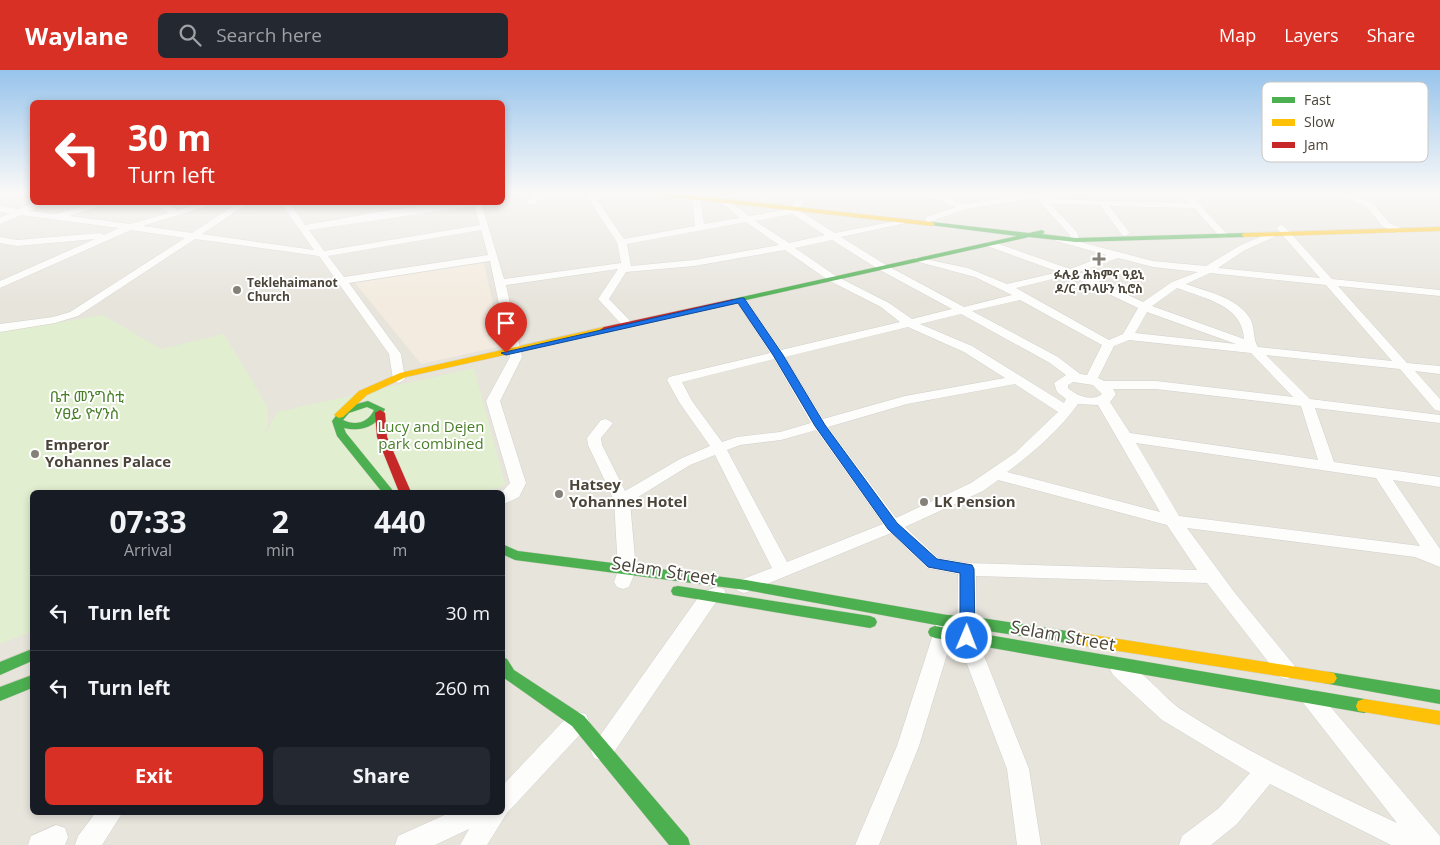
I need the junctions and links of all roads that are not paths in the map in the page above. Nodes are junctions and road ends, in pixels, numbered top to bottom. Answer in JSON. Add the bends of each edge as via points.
{"nodes":[{"id":1,"x":123,"y":230,"type":"edge"},
{"id":2,"x":146,"y":230,"type":"edge"},
{"id":3,"x":202,"y":230,"type":"edge"},
{"id":4,"x":305,"y":230,"type":"edge"},
{"id":5,"x":465,"y":230,"type":"edge"},
{"id":6,"x":485,"y":230,"type":"edge"},
{"id":7,"x":614,"y":230,"type":"edge"},
{"id":8,"x":688,"y":230,"type":"edge"},
{"id":9,"x":763,"y":230,"type":"edge"},
{"id":10,"x":828,"y":230,"type":"edge"},
{"id":11,"x":858,"y":230,"type":"edge"},
{"id":12,"x":998,"y":230,"type":"edge"},
{"id":13,"x":1010,"y":230,"type":"edge"},
{"id":14,"x":1069,"y":230,"type":"edge"},
{"id":15,"x":1123,"y":230,"type":"edge"},
{"id":16,"x":1217,"y":230,"type":"edge"},
{"id":17,"x":1298,"y":230,"type":"edge"},
{"id":18,"x":1381,"y":230,"type":"edge"},
{"id":19,"x":1284,"y":231,"type":"junction"},
{"id":20,"x":1125,"y":233,"type":"junction"},
{"id":21,"x":1220,"y":233,"type":"junction"},
{"id":22,"x":1038,"y":234,"type":"junction"},
{"id":23,"x":111,"y":235,"type":"junction"},
{"id":24,"x":835,"y":235,"type":"junction"},
{"id":25,"x":1271,"y":235,"type":"junction"},
{"id":26,"x":193,"y":236,"type":"junction"},
{"id":27,"x":1053,"y":237,"type":"junction"},
{"id":28,"x":1075,"y":237,"type":"junction"},
{"id":29,"x":0,"y":240,"type":"edge"},
{"id":30,"x":622,"y":242,"type":"junction"},
{"id":31,"x":17,"y":243,"type":"junction"},
{"id":32,"x":990,"y":244,"type":"junction"},
{"id":33,"x":784,"y":246,"type":"junction"},
{"id":34,"x":0,"y":250,"type":"edge"},
{"id":35,"x":322,"y":254,"type":"junction"},
{"id":36,"x":1116,"y":255,"type":"junction"},
{"id":37,"x":494,"y":257,"type":"junction"},
{"id":38,"x":920,"y":259,"type":"junction"},
{"id":39,"x":625,"y":267,"type":"junction"},
{"id":40,"x":882,"y":267,"type":"junction"},
{"id":41,"x":1207,"y":270,"type":"junction"},
{"id":42,"x":1070,"y":272,"type":"junction"},
{"id":43,"x":832,"y":278,"type":"junction"},
{"id":44,"x":342,"y":281,"type":"junction"},
{"id":45,"x":1330,"y":281,"type":"junction"},
{"id":46,"x":500,"y":282,"type":"junction"},
{"id":47,"x":1176,"y":284,"type":"junction"},
{"id":48,"x":0,"y":285,"type":"edge"},
{"id":49,"x":1004,"y":288,"type":"junction"},
{"id":50,"x":1440,"y":293,"type":"edge"},
{"id":51,"x":1021,"y":296,"type":"junction"},
{"id":52,"x":741,"y":300,"type":"junction"},
{"id":53,"x":1144,"y":307,"type":"junction"},
{"id":54,"x":964,"y":310,"type":"junction"},
{"id":55,"x":911,"y":324,"type":"junction"},
{"id":56,"x":628,"y":325,"type":"junction"},
{"id":57,"x":0,"y":328,"type":"edge"},
{"id":58,"x":1128,"y":336,"type":"junction"},
{"id":59,"x":1109,"y":344,"type":"junction"},
{"id":60,"x":1254,"y":348,"type":"junction"},
{"id":61,"x":515,"y":350,"type":"junction"},
{"id":62,"x":778,"y":355,"type":"junction"},
{"id":63,"x":1404,"y":366,"type":"junction"},
{"id":64,"x":1440,"y":370,"type":"edge"},
{"id":65,"x":401,"y":376,"type":"junction"},
{"id":66,"x":1076,"y":377,"type":"junction"},
{"id":67,"x":1017,"y":380,"type":"junction"},
{"id":68,"x":1099,"y":388,"type":"junction"},
{"id":69,"x":1071,"y":404,"type":"junction"},
{"id":70,"x":1307,"y":404,"type":"junction"},
{"id":71,"x":1440,"y":407,"type":"edge"},
{"id":72,"x":380,"y":411,"type":"junction"},
{"id":73,"x":338,"y":418,"type":"junction"},
{"id":74,"x":1440,"y":419,"type":"edge"},
{"id":75,"x":606,"y":424,"type":"dead end"},
{"id":76,"x":820,"y":426,"type":"junction"},
{"id":77,"x":1127,"y":437,"type":"junction"},
{"id":78,"x":719,"y":448,"type":"junction"},
{"id":79,"x":1328,"y":467,"type":"junction"},
{"id":80,"x":995,"y":474,"type":"junction"},
{"id":81,"x":1381,"y":474,"type":"junction"},
{"id":82,"x":1440,"y":482,"type":"edge"},
{"id":83,"x":386,"y":490,"type":"edge"},
{"id":84,"x":404,"y":490,"type":"edge"},
{"id":85,"x":505,"y":498,"type":"edge"},
{"id":86,"x":622,"y":500,"type":"junction"},
{"id":87,"x":1174,"y":521,"type":"junction"},
{"id":88,"x":893,"y":526,"type":"junction"},
{"id":89,"x":505,"y":550,"type":"edge"},
{"id":90,"x":1439,"y":559,"type":"edge"},
{"id":91,"x":506,"y":564,"type":"dead end"},
{"id":92,"x":967,"y":569,"type":"junction"},
{"id":93,"x":782,"y":570,"type":"junction"},
{"id":94,"x":584,"y":576,"type":"dead end"},
{"id":95,"x":1211,"y":576,"type":"junction"},
{"id":96,"x":624,"y":579,"type":"junction"},
{"id":97,"x":746,"y":585,"type":"junction"},
{"id":98,"x":706,"y":589,"type":"junction"},
{"id":99,"x":670,"y":590,"type":"dead end"},
{"id":100,"x":886,"y":624,"type":"dead end"},
{"id":101,"x":950,"y":629,"type":"junction"},
{"id":102,"x":30,"y":657,"type":"edge"},
{"id":103,"x":1106,"y":661,"type":"junction"},
{"id":104,"x":0,"y":669,"type":"edge"},
{"id":105,"x":1286,"y":670,"type":"junction"},
{"id":106,"x":505,"y":671,"type":"edge"},
{"id":107,"x":30,"y":681,"type":"edge"},
{"id":108,"x":0,"y":694,"type":"edge"},
{"id":109,"x":1440,"y":697,"type":"edge"},
{"id":110,"x":1311,"y":698,"type":"junction"},
{"id":111,"x":1440,"y":718,"type":"edge"},
{"id":112,"x":578,"y":721,"type":"junction"},
{"id":113,"x":602,"y":751,"type":"junction"},
{"id":114,"x":1266,"y":772,"type":"junction"},
{"id":115,"x":505,"y":802,"type":"edge"},
{"id":116,"x":109,"y":815,"type":"edge"},
{"id":117,"x":472,"y":815,"type":"edge"},
{"id":118,"x":494,"y":815,"type":"edge"},
{"id":119,"x":87,"y":845,"type":"edge"},
{"id":120,"x":407,"y":845,"type":"edge"},
{"id":121,"x":472,"y":845,"type":"edge"},
{"id":122,"x":681,"y":845,"type":"edge"},
{"id":123,"x":867,"y":845,"type":"edge"},
{"id":124,"x":1029,"y":845,"type":"edge"},
{"id":125,"x":1191,"y":845,"type":"edge"},
{"id":126,"x":1418,"y":845,"type":"edge"},
{"id":127,"x":1431,"y":845,"type":"edge"}],
"edges":[{"from":1,"to":23,"type":"street"},
{"from":2,"to":26,"type":"street"},
{"from":3,"to":26,"type":"street"},
{"from":4,"to":35,"type":"street"},
{"from":5,"to":35,"type":"street"},
{"from":6,"to":37,"type":"street"},
{"from":7,"to":30,"type":"street"},
{"from":8,"to":30,"type":"street"},
{"from":9,"to":33,"type":"street"},
{"from":10,"to":24,"type":"street"},
{"from":11,"to":24,"type":"street"},
{"from":12,"to":22,"type":"street"},
{"from":13,"to":22,"type":"street"},
{"from":14,"to":28,"type":"street"},
{"from":15,"to":20,"type":"street"},
{"from":16,"to":21,"type":"street"},
{"from":17,"to":19,"type":"street"},
{"from":18,"to":19,"type":"street"},
{"from":19,"to":21,"type":"street"},
{"from":19,"to":25,"type":"street"},
{"from":19,"to":45,"type":"street"},
{"from":20,"to":21,"type":"street"},
{"from":20,"to":28,"type":"street"},
{"from":21,"to":25,"type":"street"},
{"from":21,"to":28,"type":"street"},
{"from":22,"to":27,"type":"street"},
{"from":22,"to":28,"type":"street"},
{"from":22,"to":32,"type":"street"},
{"from":23,"to":31,"type":"street"},
{"from":23,"to":48,"type":"street"},
{"from":24,"to":33,"type":"street"},
{"from":24,"to":40,"type":"street"},
{"from":25,"to":41,"type":"street","via":[[1242,248]]},
{"from":26,"to":35,"type":"street"},
{"from":26,"to":57,"type":"street","via":[[69,317]]},
{"from":27,"to":28,"type":"street"},
{"from":27,"to":36,"type":"street"},
{"from":29,"to":31,"type":"street"},
{"from":30,"to":39,"type":"street"},
{"from":31,"to":34,"type":"street"},
{"from":32,"to":38,"type":"street"},
{"from":32,"to":42,"type":"street"},
{"from":33,"to":39,"type":"street","via":[[670,268]]},
{"from":33,"to":43,"type":"street"},
{"from":35,"to":44,"type":"street"},
{"from":36,"to":41,"type":"street","via":[[1153,264]]},
{"from":36,"to":42,"type":"street"},
{"from":37,"to":44,"type":"street"},
{"from":37,"to":46,"type":"street"},
{"from":38,"to":40,"type":"street"},
{"from":38,"to":49,"type":"street","via":[[968,271]]},
{"from":39,"to":46,"type":"street"},
{"from":39,"to":56,"type":"street","via":[[603,299]]},
{"from":40,"to":43,"type":"street"},
{"from":40,"to":54,"type":"street"},
{"from":41,"to":45,"type":"street"},
{"from":41,"to":47,"type":"street"},
{"from":42,"to":49,"type":"street"},
{"from":42,"to":53,"type":"street"},
{"from":43,"to":52,"type":"street"},
{"from":43,"to":55,"type":"street","via":[[885,305]]},
{"from":44,"to":65,"type":"street","via":[[395,354]]},
{"from":45,"to":50,"type":"street"},
{"from":45,"to":63,"type":"street"},
{"from":46,"to":61,"type":"street"},
{"from":47,"to":53,"type":"street"},
{"from":47,"to":60,"type":"street","via":[[1238,309],[1246,318]]},
{"from":49,"to":51,"type":"street"},
{"from":51,"to":54,"type":"street"},
{"from":51,"to":59,"type":"street"},
{"from":52,"to":56,"type":"street"},
{"from":52,"to":62,"type":"street"},
{"from":53,"to":58,"type":"street"},
{"from":53,"to":60,"type":"street"},
{"from":54,"to":55,"type":"street"},
{"from":54,"to":66,"type":"street","via":[[1054,360]]},
{"from":55,"to":62,"type":"street"},
{"from":55,"to":67,"type":"street","via":[[968,350]]},
{"from":56,"to":61,"type":"street"},
{"from":58,"to":59,"type":"street"},
{"from":58,"to":60,"type":"street"},
{"from":59,"to":68,"type":"street"},
{"from":60,"to":63,"type":"street"},
{"from":60,"to":70,"type":"street"},
{"from":61,"to":65,"type":"street"},
{"from":61,"to":85,"type":"street","via":[[516,357],[493,401],[518,484]]},
{"from":62,"to":76,"type":"street"},
{"from":62,"to":78,"type":"street","via":[[674,380]]},
{"from":63,"to":64,"type":"street"},
{"from":63,"to":71,"type":"street"},
{"from":65,"to":72,"type":"street","via":[[380,396]]},
{"from":65,"to":73,"type":"street","via":[[360,395],[343,408]]},
{"from":66,"to":68,"type":"street"},
{"from":66,"to":69,"type":"street","via":[[1063,381],[1060,386]]},
{"from":67,"to":69,"type":"street"},
{"from":67,"to":76,"type":"street","via":[[905,400]]},
{"from":68,"to":69,"type":"street","via":[[1089,402]]},
{"from":68,"to":70,"type":"street","via":[[1156,385]]},
{"from":68,"to":77,"type":"street"},
{"from":69,"to":80,"type":"street","via":[[1020,456]]},
{"from":70,"to":74,"type":"street"},
{"from":70,"to":79,"type":"street"},
{"from":72,"to":73,"type":"street","via":[[374,405],[361,404],[349,407]]},
{"from":72,"to":73,"type":"street","via":[[372,421],[357,426],[343,426]]},
{"from":72,"to":84,"type":"street","via":[[382,437]]},
{"from":73,"to":83,"type":"street","via":[[342,434]]},
{"from":75,"to":86,"type":"street","via":[[594,438],[595,445]]},
{"from":76,"to":78,"type":"street","via":[[781,436],[737,441]]},
{"from":76,"to":88,"type":"street"},
{"from":77,"to":79,"type":"street"},
{"from":77,"to":87,"type":"street"},
{"from":78,"to":86,"type":"street","via":[[685,462]]},
{"from":78,"to":93,"type":"street"},
{"from":79,"to":81,"type":"street"},
{"from":80,"to":87,"type":"street"},
{"from":80,"to":88,"type":"street","via":[[977,487]]},
{"from":81,"to":82,"type":"street"},
{"from":81,"to":90,"type":"street"},
{"from":86,"to":96,"type":"street"},
{"from":87,"to":90,"type":"street","via":[[1415,551]]},
{"from":87,"to":95,"type":"street"},
{"from":88,"to":92,"type":"street","via":[[933,564]]},
{"from":88,"to":93,"type":"street"},
{"from":89,"to":96,"type":"street","via":[[515,555]]},
{"from":91,"to":94,"type":"street"},
{"from":92,"to":95,"type":"street"},
{"from":92,"to":101,"type":"street"},
{"from":93,"to":97,"type":"street"},
{"from":95,"to":105,"type":"street"},
{"from":96,"to":98,"type":"street"},
{"from":97,"to":98,"type":"street"},
{"from":97,"to":101,"type":"street","name":"Selam Street"},
{"from":98,"to":99,"type":"street","name":"Selam Street"},
{"from":98,"to":100,"type":"street","name":"Selam Street"},
{"from":98,"to":113,"type":"street"},
{"from":101,"to":103,"type":"street","name":"Selam Street"},
{"from":101,"to":105,"type":"street","name":"Selam Street"},
{"from":101,"to":123,"type":"street","via":[[908,746]]},
{"from":101,"to":124,"type":"street","via":[[1018,769]]},
{"from":102,"to":104,"type":"street"},
{"from":103,"to":110,"type":"street","name":"Selam Street"},
{"from":103,"to":114,"type":"street","via":[[1134,677],[1175,718]]},
{"from":105,"to":109,"type":"street","name":"Selam Street"},
{"from":105,"to":110,"type":"street"},
{"from":106,"to":112,"type":"street"},
{"from":107,"to":108,"type":"street"},
{"from":110,"to":111,"type":"street","name":"Selam Street"},
{"from":110,"to":127,"type":"street"},
{"from":112,"to":113,"type":"street"},
{"from":112,"to":115,"type":"street"},
{"from":113,"to":122,"type":"street"},
{"from":114,"to":125,"type":"street","via":[[1228,816]]},
{"from":114,"to":126,"type":"street"},
{"from":116,"to":119,"type":"street"},
{"from":117,"to":120,"type":"street"},
{"from":118,"to":121,"type":"street"}]}
